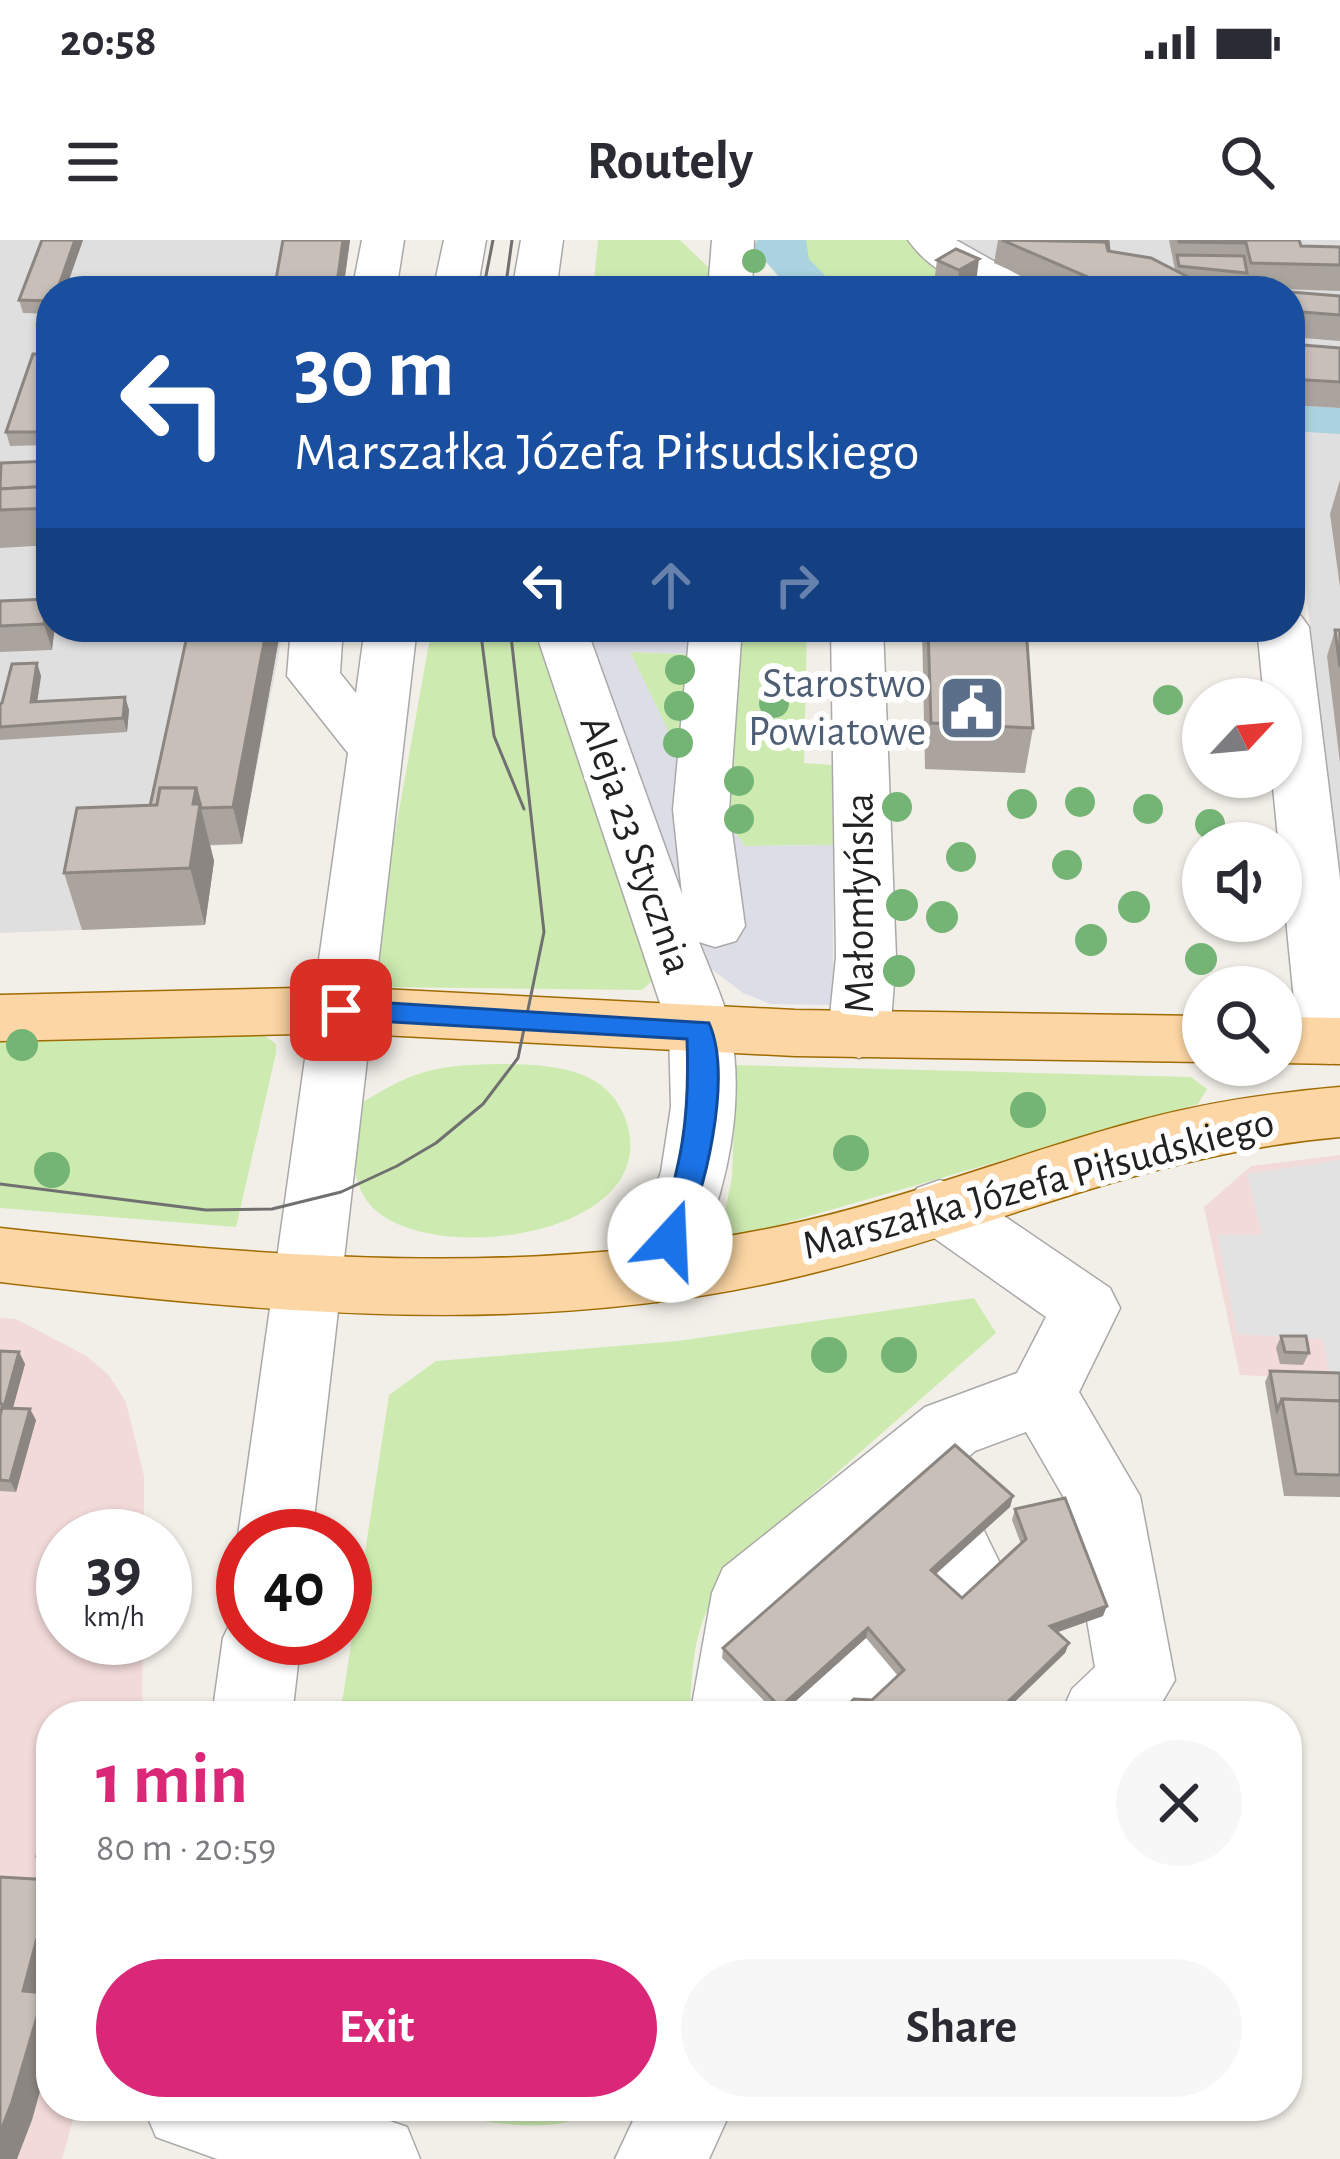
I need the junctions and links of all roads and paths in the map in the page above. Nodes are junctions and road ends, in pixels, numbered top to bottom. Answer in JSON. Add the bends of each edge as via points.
{"nodes":[{"id":1,"x":382,"y":240,"type":"edge"},
{"id":2,"x":465,"y":240,"type":"edge"},
{"id":3,"x":542,"y":240,"type":"edge"},
{"id":4,"x":733,"y":240,"type":"edge"},
{"id":5,"x":929,"y":240,"type":"edge"},
{"id":6,"x":376,"y":276,"type":"edge"},
{"id":7,"x":458,"y":276,"type":"edge"},
{"id":8,"x":536,"y":276,"type":"edge"},
{"id":9,"x":731,"y":276,"type":"edge"},
{"id":10,"x":987,"y":276,"type":"edge"},
{"id":11,"x":315,"y":642,"type":"edge"},
{"id":12,"x":389,"y":642,"type":"edge"},
{"id":13,"x":565,"y":642,"type":"edge"},
{"id":14,"x":715,"y":642,"type":"edge"},
{"id":15,"x":857,"y":642,"type":"edge"},
{"id":16,"x":1284,"y":642,"type":"edge"},
{"id":17,"x":374,"y":749,"type":"junction"},
{"id":18,"x":715,"y":926,"type":"dead end"},
{"id":19,"x":341,"y":1010,"type":"junction"},
{"id":20,"x":0,"y":1018,"type":"edge"},
{"id":21,"x":700,"y":1030,"type":"junction"},
{"id":22,"x":859,"y":1035,"type":"junction"},
{"id":23,"x":1182,"y":1039,"type":"edge"},
{"id":24,"x":1317,"y":1040,"type":"edge"},
{"id":25,"x":1340,"y":1112,"type":"edge"},
{"id":26,"x":940,"y":1207,"type":"junction"},
{"id":27,"x":0,"y":1255,"type":"edge"},
{"id":28,"x":658,"y":1274,"type":"junction"},
{"id":29,"x":307,"y":1282,"type":"junction"},
{"id":30,"x":1042,"y":1395,"type":"junction"},
{"id":31,"x":886,"y":1483,"type":"junction"},
{"id":32,"x":278,"y":1509,"type":"edge"},
{"id":33,"x":783,"y":1567,"type":"junction"},
{"id":34,"x":259,"y":1665,"type":"edge"},
{"id":35,"x":254,"y":1701,"type":"edge"},
{"id":36,"x":732,"y":1701,"type":"edge"},
{"id":37,"x":821,"y":1701,"type":"edge"},
{"id":38,"x":827,"y":1701,"type":"edge"},
{"id":39,"x":1115,"y":1701,"type":"edge"},
{"id":40,"x":181,"y":2121,"type":"edge"},
{"id":41,"x":239,"y":2121,"type":"edge"},
{"id":42,"x":680,"y":2121,"type":"edge"},
{"id":43,"x":170,"y":2159,"type":"edge"},
{"id":44,"x":375,"y":2159,"type":"edge"},
{"id":45,"x":660,"y":2159,"type":"edge"}],
"edges":[{"from":1,"to":6,"type":"street"},
{"from":2,"to":7,"type":"street"},
{"from":3,"to":8,"type":"street"},
{"from":4,"to":9,"type":"street"},
{"from":5,"to":10,"type":"street"},
{"from":11,"to":17,"type":"street","via":[[313,676]]},
{"from":12,"to":17,"type":"street"},
{"from":13,"to":21,"type":"street","name":"Aleja 23 Stycznia"},
{"from":14,"to":18,"type":"street","via":[[701,810]]},
{"from":15,"to":22,"type":"street","name":"Małomłyńska","via":[[866,957]]},
{"from":16,"to":24,"type":"street"},
{"from":17,"to":19,"type":"street"},
{"from":19,"to":20,"type":"main road"},
{"from":19,"to":21,"type":"main road"},
{"from":19,"to":29,"type":"street"},
{"from":21,"to":22,"type":"main road"},
{"from":21,"to":28,"type":"street","name":"Aleja 23 Stycznia","via":[[703,1107],[694,1172]]},
{"from":22,"to":23,"type":"main road"},
{"from":25,"to":26,"type":"main road","name":"Marszałka Józefa Piłsudskiego","via":[[1214,1129]]},
{"from":26,"to":28,"type":"main road","name":"Marszałka Józefa Piłsudskiego","via":[[806,1247]]},
{"from":26,"to":30,"type":"street","via":[[1086,1308]]},
{"from":27,"to":29,"type":"main road","name":"Marszałka Józefa Piłsudskiego"},
{"from":28,"to":29,"type":"main road","name":"Marszałka Józefa Piłsudskiego","via":[[550,1286]]},
{"from":29,"to":32,"type":"street"},
{"from":30,"to":31,"type":"street","via":[[950,1430]]},
{"from":30,"to":39,"type":"street","via":[[1103,1496],[1136,1680]]},
{"from":31,"to":33,"type":"street"},
{"from":31,"to":38,"type":"street","via":[[916,1628]]},
{"from":33,"to":36,"type":"street","via":[[750,1593]]},
{"from":33,"to":37,"type":"street"},
{"from":34,"to":35,"type":"street"},
{"from":40,"to":43,"type":"street"},
{"from":41,"to":44,"type":"street"},
{"from":42,"to":45,"type":"street"}]}
